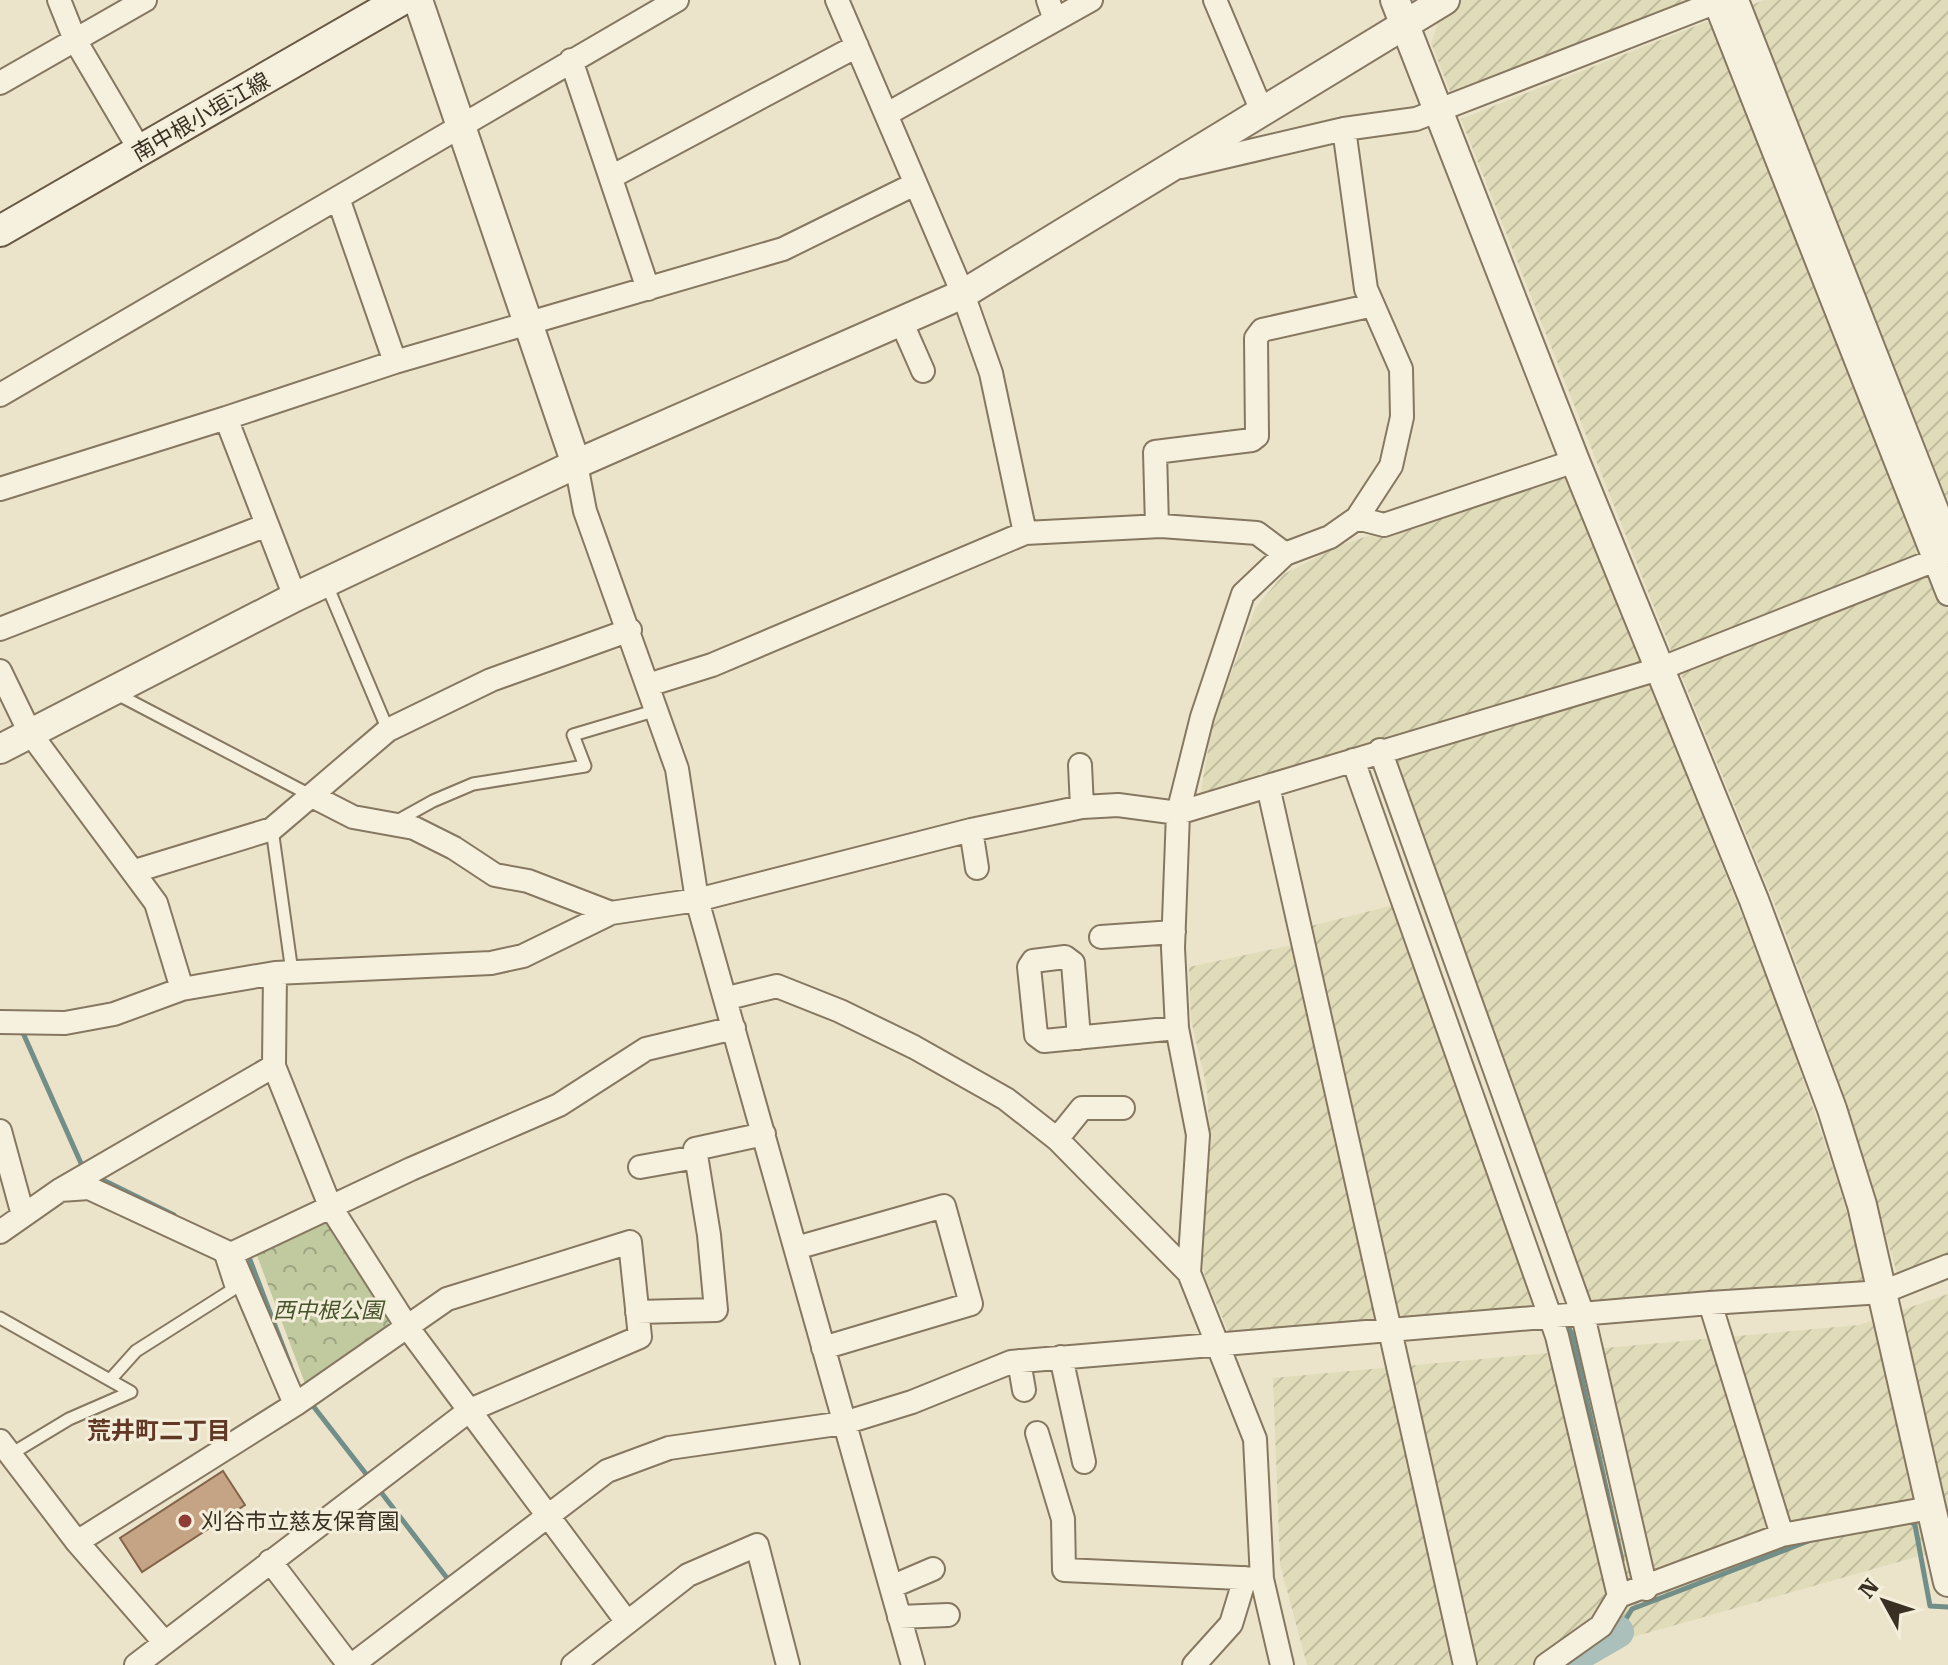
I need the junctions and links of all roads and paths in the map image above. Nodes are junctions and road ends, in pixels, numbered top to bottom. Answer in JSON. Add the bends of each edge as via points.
{"nodes":[{"id":1,"x":59,"y":0,"type":"edge"},
{"id":2,"x":145,"y":0,"type":"edge"},
{"id":3,"x":401,"y":0,"type":"edge"},
{"id":4,"x":418,"y":0,"type":"edge"},
{"id":5,"x":677,"y":0,"type":"edge"},
{"id":6,"x":837,"y":0,"type":"edge"},
{"id":7,"x":1091,"y":0,"type":"edge"},
{"id":8,"x":1215,"y":0,"type":"edge"},
{"id":9,"x":1445,"y":0,"type":"edge"},
{"id":10,"x":1722,"y":1,"type":"edge"},
{"id":11,"x":1052,"y":10,"type":"edge"},
{"id":12,"x":1400,"y":12,"type":"edge"},
{"id":13,"x":75,"y":40,"type":"junction"},
{"id":14,"x":857,"y":46,"type":"junction"},
{"id":15,"x":571,"y":60,"type":"junction"},
{"id":16,"x":0,"y":83,"type":"edge"},
{"id":17,"x":1261,"y":109,"type":"junction"},
{"id":18,"x":1437,"y":112,"type":"junction"},
{"id":19,"x":887,"y":114,"type":"junction"},
{"id":20,"x":461,"y":126,"type":"junction"},
{"id":21,"x":1344,"y":129,"type":"junction"},
{"id":22,"x":141,"y":152,"type":"junction"},
{"id":23,"x":1165,"y":170,"type":"junction"},
{"id":24,"x":613,"y":176,"type":"junction"},
{"id":25,"x":915,"y":184,"type":"junction"},
{"id":26,"x":338,"y":198,"type":"junction"},
{"id":27,"x":0,"y":231,"type":"edge"},
{"id":28,"x":648,"y":289,"type":"junction"},
{"id":29,"x":963,"y":294,"type":"junction"},
{"id":30,"x":1373,"y":305,"type":"junction"},
{"id":31,"x":901,"y":321,"type":"junction"},
{"id":32,"x":528,"y":324,"type":"junction"},
{"id":33,"x":395,"y":362,"type":"junction"},
{"id":34,"x":923,"y":371,"type":"dead end"},
{"id":35,"x":0,"y":395,"type":"edge"},
{"id":36,"x":226,"y":418,"type":"junction"},
{"id":37,"x":1575,"y":461,"type":"junction"},
{"id":38,"x":576,"y":464,"type":"junction"},
{"id":39,"x":0,"y":489,"type":"edge"},
{"id":40,"x":1357,"y":518,"type":"junction"},
{"id":41,"x":267,"y":525,"type":"junction"},
{"id":42,"x":1157,"y":526,"type":"junction"},
{"id":43,"x":1025,"y":533,"type":"junction"},
{"id":44,"x":1948,"y":538,"type":"edge"},
{"id":45,"x":1285,"y":554,"type":"junction"},
{"id":46,"x":1940,"y":558,"type":"edge"},
{"id":47,"x":326,"y":583,"type":"junction"},
{"id":48,"x":1948,"y":594,"type":"edge"},
{"id":49,"x":295,"y":597,"type":"junction"},
{"id":50,"x":0,"y":629,"type":"edge"},
{"id":51,"x":630,"y":630,"type":"junction"},
{"id":52,"x":1662,"y":668,"type":"junction"},
{"id":53,"x":0,"y":671,"type":"edge"},
{"id":54,"x":648,"y":685,"type":"junction"},
{"id":55,"x":113,"y":691,"type":"junction"},
{"id":56,"x":658,"y":710,"type":"junction"},
{"id":57,"x":388,"y":730,"type":"junction"},
{"id":58,"x":30,"y":733,"type":"junction"},
{"id":59,"x":0,"y":749,"type":"edge"},
{"id":60,"x":1380,"y":750,"type":"junction"},
{"id":61,"x":1353,"y":760,"type":"junction"},
{"id":62,"x":1080,"y":765,"type":"dead end"},
{"id":63,"x":1268,"y":786,"type":"junction"},
{"id":64,"x":312,"y":796,"type":"junction"},
{"id":65,"x":1082,"y":807,"type":"junction"},
{"id":66,"x":1178,"y":813,"type":"junction"},
{"id":67,"x":393,"y":823,"type":"junction"},
{"id":68,"x":272,"y":829,"type":"junction"},
{"id":69,"x":971,"y":830,"type":"junction"},
{"id":70,"x":977,"y":868,"type":"dead end"},
{"id":71,"x":135,"y":871,"type":"junction"},
{"id":72,"x":697,"y":900,"type":"junction"},
{"id":73,"x":611,"y":913,"type":"junction"},
{"id":74,"x":1174,"y":932,"type":"junction"},
{"id":75,"x":1101,"y":937,"type":"dead end"},
{"id":76,"x":284,"y":972,"type":"junction"},
{"id":77,"x":182,"y":989,"type":"junction"},
{"id":78,"x":728,"y":998,"type":"junction"},
{"id":79,"x":0,"y":1022,"type":"edge"},
{"id":80,"x":734,"y":1028,"type":"junction"},
{"id":81,"x":1177,"y":1028,"type":"junction"},
{"id":82,"x":1079,"y":1038,"type":"dead end"},
{"id":83,"x":274,"y":1066,"type":"junction"},
{"id":84,"x":1123,"y":1108,"type":"dead end"},
{"id":85,"x":0,"y":1131,"type":"edge"},
{"id":86,"x":764,"y":1134,"type":"junction"},
{"id":87,"x":1057,"y":1139,"type":"junction"},
{"id":88,"x":696,"y":1157,"type":"junction"},
{"id":89,"x":640,"y":1167,"type":"dead end"},
{"id":90,"x":69,"y":1185,"type":"junction"},
{"id":91,"x":330,"y":1206,"type":"junction"},
{"id":92,"x":23,"y":1215,"type":"junction"},
{"id":93,"x":0,"y":1232,"type":"edge"},
{"id":94,"x":796,"y":1248,"type":"junction"},
{"id":95,"x":228,"y":1252,"type":"junction"},
{"id":96,"x":1948,"y":1266,"type":"edge"},
{"id":97,"x":1189,"y":1273,"type":"junction"},
{"id":98,"x":1883,"y":1292,"type":"junction"},
{"id":99,"x":1710,"y":1303,"type":"junction"},
{"id":100,"x":637,"y":1312,"type":"junction"},
{"id":101,"x":1549,"y":1316,"type":"junction"},
{"id":102,"x":1580,"y":1316,"type":"junction"},
{"id":103,"x":0,"y":1318,"type":"edge"},
{"id":104,"x":408,"y":1328,"type":"junction"},
{"id":105,"x":1389,"y":1330,"type":"junction"},
{"id":106,"x":1217,"y":1342,"type":"junction"},
{"id":107,"x":823,"y":1348,"type":"junction"},
{"id":108,"x":1061,"y":1357,"type":"junction"},
{"id":109,"x":1019,"y":1361,"type":"junction"},
{"id":110,"x":110,"y":1380,"type":"junction"},
{"id":111,"x":1024,"y":1390,"type":"dead end"},
{"id":112,"x":296,"y":1404,"type":"junction"},
{"id":113,"x":470,"y":1410,"type":"junction"},
{"id":114,"x":844,"y":1423,"type":"junction"},
{"id":115,"x":1037,"y":1433,"type":"dead end"},
{"id":116,"x":5,"y":1448,"type":"edge"},
{"id":117,"x":1084,"y":1462,"type":"dead end"},
{"id":118,"x":1930,"y":1508,"type":"junction"},
{"id":119,"x":550,"y":1515,"type":"junction"},
{"id":120,"x":1782,"y":1535,"type":"junction"},
{"id":121,"x":77,"y":1542,"type":"junction"},
{"id":122,"x":270,"y":1561,"type":"junction"},
{"id":123,"x":933,"y":1569,"type":"dead end"},
{"id":124,"x":1254,"y":1578,"type":"junction"},
{"id":125,"x":1948,"y":1582,"type":"edge"},
{"id":126,"x":891,"y":1587,"type":"junction"},
{"id":127,"x":1646,"y":1589,"type":"junction"},
{"id":128,"x":1619,"y":1596,"type":"junction"},
{"id":129,"x":948,"y":1615,"type":"dead end"},
{"id":130,"x":899,"y":1617,"type":"junction"},
{"id":131,"x":627,"y":1622,"type":"junction"},
{"id":132,"x":165,"y":1643,"type":"junction"},
{"id":133,"x":136,"y":1665,"type":"edge"},
{"id":134,"x":350,"y":1665,"type":"edge"},
{"id":135,"x":573,"y":1665,"type":"edge"},
{"id":136,"x":788,"y":1665,"type":"edge"},
{"id":137,"x":913,"y":1665,"type":"edge"},
{"id":138,"x":1194,"y":1665,"type":"edge"},
{"id":139,"x":1282,"y":1665,"type":"edge"},
{"id":140,"x":1465,"y":1665,"type":"edge"},
{"id":141,"x":1546,"y":1665,"type":"edge"}],
"edges":[{"from":1,"to":13,"type":"street"},
{"from":2,"to":13,"type":"street"},
{"from":3,"to":22,"type":"main road","name":"南中根小垣江線"},
{"from":4,"to":20,"type":"street"},
{"from":5,"to":15,"type":"street"},
{"from":6,"to":14,"type":"street"},
{"from":7,"to":11,"type":"street"},
{"from":8,"to":17,"type":"street"},
{"from":9,"to":12,"type":"street"},
{"from":10,"to":18,"type":"street"},
{"from":10,"to":44,"type":"street"},
{"from":10,"to":46,"type":"street"},
{"from":11,"to":19,"type":"street"},
{"from":12,"to":17,"type":"street"},
{"from":12,"to":18,"type":"street"},
{"from":13,"to":16,"type":"street"},
{"from":13,"to":22,"type":"street"},
{"from":14,"to":19,"type":"street"},
{"from":14,"to":24,"type":"street"},
{"from":15,"to":20,"type":"street"},
{"from":15,"to":24,"type":"street"},
{"from":17,"to":23,"type":"street"},
{"from":18,"to":21,"type":"street"},
{"from":18,"to":37,"type":"street"},
{"from":19,"to":25,"type":"street"},
{"from":20,"to":26,"type":"street"},
{"from":20,"to":32,"type":"street"},
{"from":21,"to":23,"type":"street"},
{"from":21,"to":30,"type":"street","via":[[1366,289]]},
{"from":22,"to":27,"type":"main road","name":"南中根小垣江線"},
{"from":23,"to":29,"type":"street"},
{"from":24,"to":28,"type":"street"},
{"from":25,"to":28,"type":"street","via":[[783,249]]},
{"from":25,"to":29,"type":"street"},
{"from":26,"to":33,"type":"street"},
{"from":26,"to":35,"type":"street"},
{"from":28,"to":32,"type":"street"},
{"from":29,"to":31,"type":"street"},
{"from":29,"to":43,"type":"street","via":[[991,373]]},
{"from":30,"to":40,"type":"street","via":[[1401,369],[1402,417],[1391,466]]},
{"from":30,"to":42,"type":"street","via":[[1262,330],[1256,338],[1257,436],[1155,452]]},
{"from":31,"to":34,"type":"street"},
{"from":31,"to":38,"type":"street"},
{"from":32,"to":33,"type":"street"},
{"from":32,"to":38,"type":"street"},
{"from":33,"to":36,"type":"street"},
{"from":36,"to":39,"type":"street"},
{"from":36,"to":41,"type":"street"},
{"from":37,"to":40,"type":"street","via":[[1384,525]]},
{"from":37,"to":52,"type":"street"},
{"from":38,"to":47,"type":"street"},
{"from":38,"to":51,"type":"street","via":[[585,511]]},
{"from":40,"to":45,"type":"street","via":[[1330,537]]},
{"from":41,"to":49,"type":"street"},
{"from":41,"to":50,"type":"street"},
{"from":42,"to":43,"type":"street"},
{"from":42,"to":45,"type":"street","via":[[1257,533]]},
{"from":43,"to":54,"type":"street","via":[[712,665]]},
{"from":45,"to":66,"type":"street","via":[[1243,594],[1202,717]]},
{"from":46,"to":48,"type":"street"},
{"from":46,"to":52,"type":"street"},
{"from":47,"to":49,"type":"street"},
{"from":47,"to":57,"type":"lane"},
{"from":49,"to":55,"type":"street"},
{"from":51,"to":54,"type":"street"},
{"from":51,"to":57,"type":"street","via":[[491,680]]},
{"from":52,"to":60,"type":"street"},
{"from":52,"to":98,"type":"street","via":[[1832,1109]]},
{"from":53,"to":58,"type":"street"},
{"from":54,"to":56,"type":"street"},
{"from":55,"to":58,"type":"street"},
{"from":55,"to":64,"type":"lane"},
{"from":56,"to":67,"type":"lane","via":[[573,735],[585,766],[473,784]]},
{"from":56,"to":72,"type":"street","via":[[677,769]]},
{"from":57,"to":64,"type":"street"},
{"from":58,"to":59,"type":"street"},
{"from":58,"to":71,"type":"street"},
{"from":60,"to":61,"type":"street"},
{"from":60,"to":102,"type":"street"},
{"from":61,"to":63,"type":"street"},
{"from":61,"to":101,"type":"street"},
{"from":62,"to":65,"type":"street"},
{"from":63,"to":66,"type":"street"},
{"from":63,"to":105,"type":"street"},
{"from":64,"to":67,"type":"street","via":[[353,817]]},
{"from":64,"to":68,"type":"street"},
{"from":65,"to":66,"type":"street","via":[[1118,805]]},
{"from":65,"to":69,"type":"street"},
{"from":66,"to":74,"type":"street"},
{"from":67,"to":73,"type":"street","via":[[454,848],[495,875],[528,881]]},
{"from":68,"to":71,"type":"street"},
{"from":68,"to":76,"type":"lane"},
{"from":69,"to":70,"type":"street"},
{"from":69,"to":72,"type":"street"},
{"from":71,"to":77,"type":"street","via":[[156,903]]},
{"from":72,"to":73,"type":"street"},
{"from":72,"to":78,"type":"street"},
{"from":73,"to":76,"type":"street","via":[[523,956],[491,963]]},
{"from":74,"to":75,"type":"street"},
{"from":74,"to":81,"type":"street"},
{"from":76,"to":77,"type":"street"},
{"from":76,"to":83,"type":"street"},
{"from":77,"to":79,"type":"street","via":[[114,1014],[77,1021]]},
{"from":78,"to":80,"type":"street"},
{"from":78,"to":87,"type":"street","via":[[777,986],[840,1011],[1006,1099]]},
{"from":80,"to":86,"type":"street"},
{"from":80,"to":91,"type":"street","via":[[646,1049],[559,1105]]},
{"from":81,"to":82,"type":"street"},
{"from":81,"to":97,"type":"street","via":[[1198,1135]]},
{"from":83,"to":90,"type":"street"},
{"from":83,"to":91,"type":"street"},
{"from":84,"to":87,"type":"street","via":[[1082,1108]]},
{"from":85,"to":92,"type":"street"},
{"from":86,"to":88,"type":"street","via":[[695,1149]]},
{"from":86,"to":94,"type":"street"},
{"from":87,"to":97,"type":"street"},
{"from":88,"to":89,"type":"street"},
{"from":88,"to":100,"type":"street","via":[[716,1310]]},
{"from":90,"to":92,"type":"street"},
{"from":90,"to":95,"type":"street","via":[[89,1188]]},
{"from":91,"to":95,"type":"street"},
{"from":91,"to":104,"type":"street"},
{"from":92,"to":93,"type":"street"},
{"from":94,"to":107,"type":"street"},
{"from":94,"to":107,"type":"street","via":[[944,1206],[971,1304]]},
{"from":95,"to":110,"type":"lane","via":[[232,1290],[136,1351]]},
{"from":95,"to":112,"type":"street"},
{"from":96,"to":98,"type":"street"},
{"from":97,"to":106,"type":"street"},
{"from":98,"to":99,"type":"street"},
{"from":98,"to":118,"type":"street"},
{"from":99,"to":102,"type":"street"},
{"from":99,"to":120,"type":"street"},
{"from":100,"to":104,"type":"street","via":[[630,1242],[447,1299]]},
{"from":100,"to":113,"type":"street","via":[[640,1337]]},
{"from":101,"to":102,"type":"street"},
{"from":101,"to":105,"type":"street"},
{"from":101,"to":128,"type":"street"},
{"from":102,"to":127,"type":"street"},
{"from":103,"to":110,"type":"lane"},
{"from":104,"to":112,"type":"street"},
{"from":104,"to":113,"type":"street"},
{"from":105,"to":106,"type":"street"},
{"from":105,"to":140,"type":"street"},
{"from":106,"to":108,"type":"street"},
{"from":106,"to":124,"type":"street","via":[[1255,1439]]},
{"from":107,"to":114,"type":"street"},
{"from":108,"to":109,"type":"street"},
{"from":108,"to":117,"type":"street"},
{"from":109,"to":111,"type":"street"},
{"from":109,"to":114,"type":"street"},
{"from":110,"to":116,"type":"lane","via":[[131,1392]]},
{"from":112,"to":121,"type":"street"},
{"from":113,"to":119,"type":"street"},
{"from":113,"to":122,"type":"street"},
{"from":114,"to":119,"type":"street","via":[[669,1448],[607,1471]]},
{"from":114,"to":126,"type":"street"},
{"from":115,"to":124,"type":"street","via":[[1063,1519],[1064,1570]]},
{"from":116,"to":121,"type":"street"},
{"from":118,"to":120,"type":"street"},
{"from":118,"to":125,"type":"street"},
{"from":119,"to":131,"type":"street"},
{"from":119,"to":134,"type":"street"},
{"from":120,"to":127,"type":"street"},
{"from":121,"to":132,"type":"street"},
{"from":122,"to":132,"type":"street"},
{"from":122,"to":134,"type":"street"},
{"from":123,"to":126,"type":"street"},
{"from":124,"to":138,"type":"street","via":[[1231,1624]]},
{"from":124,"to":139,"type":"street"},
{"from":126,"to":130,"type":"street"},
{"from":127,"to":128,"type":"street"},
{"from":128,"to":141,"type":"street","via":[[1601,1626]]},
{"from":129,"to":130,"type":"street"},
{"from":130,"to":137,"type":"street"},
{"from":131,"to":135,"type":"street"},
{"from":131,"to":136,"type":"street","via":[[688,1575],[757,1545]]},
{"from":132,"to":133,"type":"street"}]}
